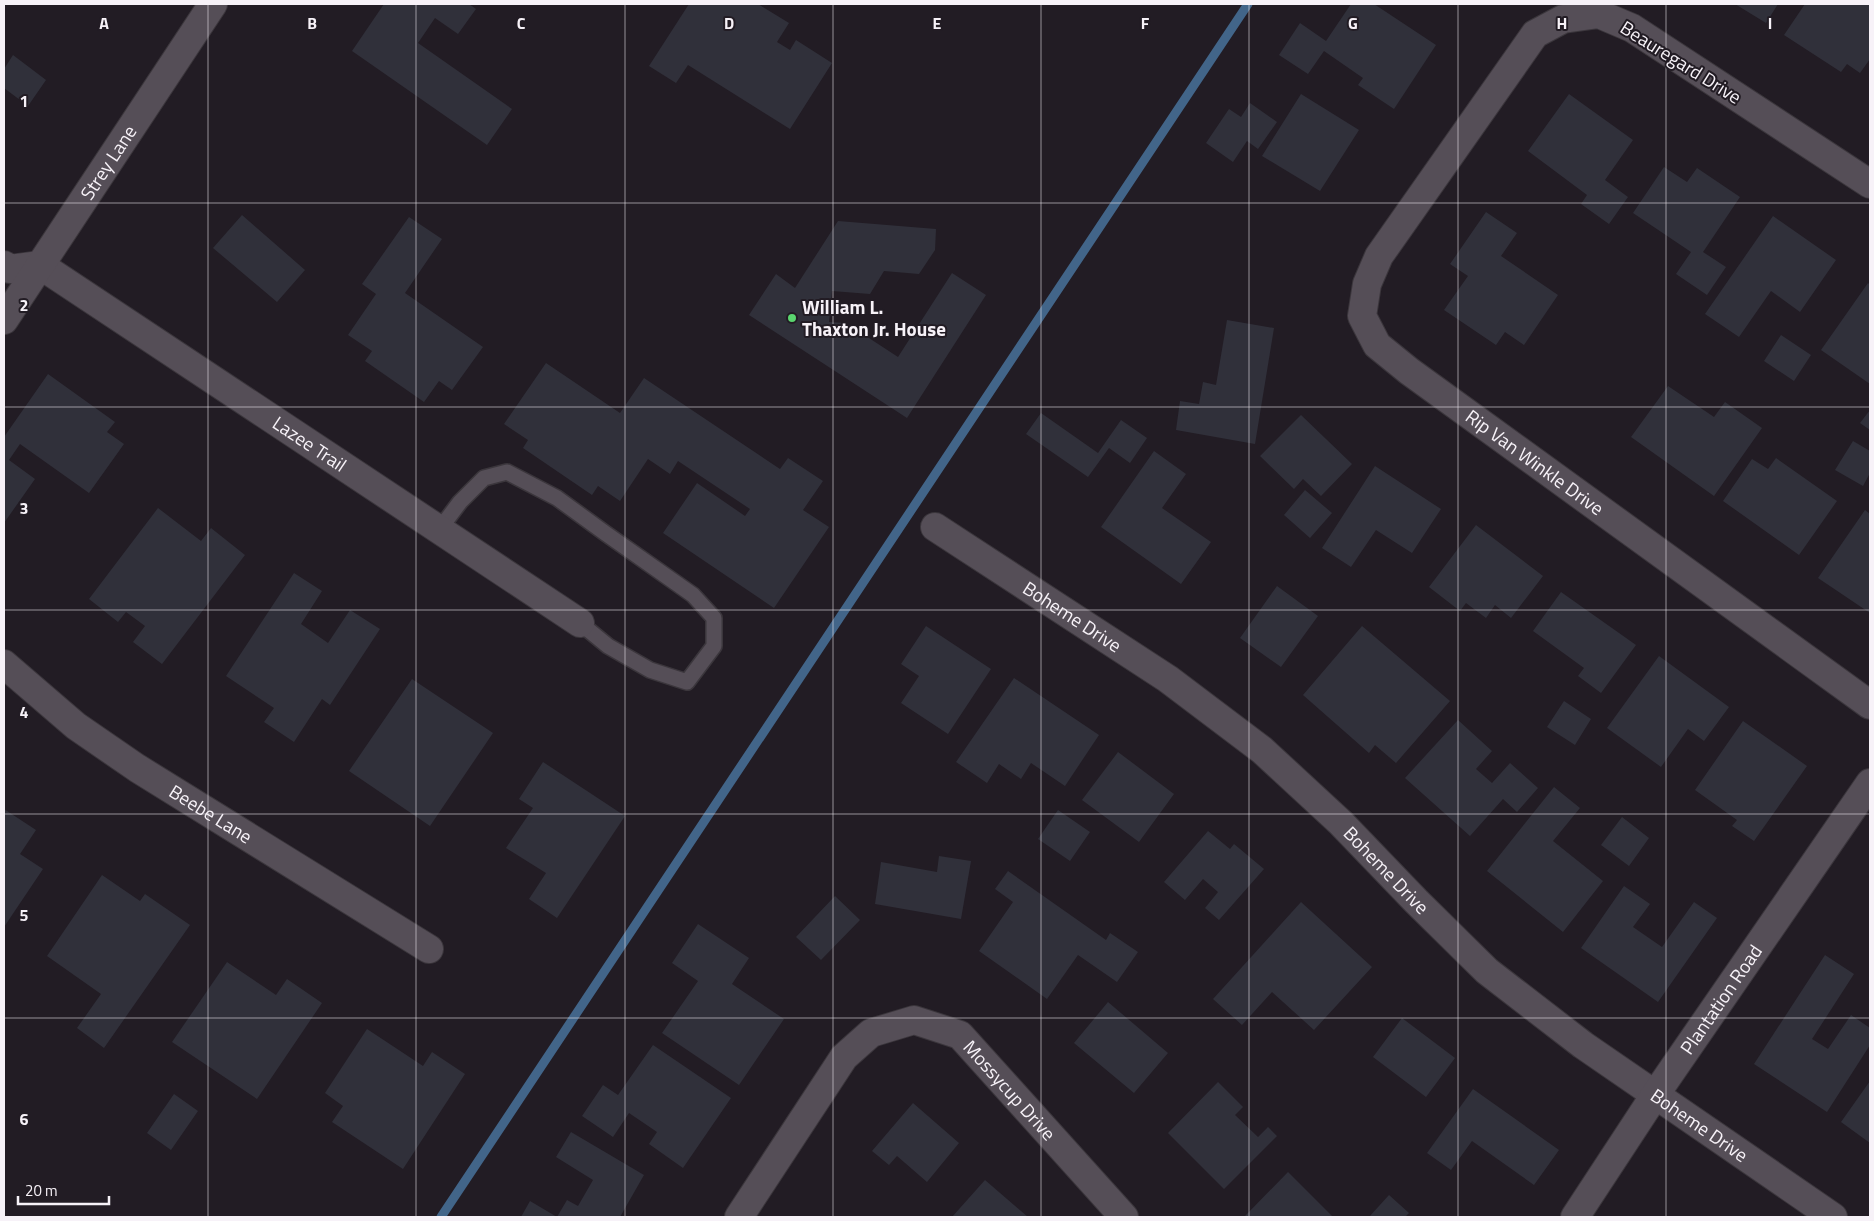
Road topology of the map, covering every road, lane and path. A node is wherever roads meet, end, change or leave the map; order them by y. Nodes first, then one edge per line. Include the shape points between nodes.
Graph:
1 (213, 4) edge
2 (1448, 158) joint
3 (1870, 184) edge
4 (4, 265) edge
5 (40, 265) junction
6 (4, 320) edge
7 (935, 527) dead end
8 (439, 530) junction
9 (580, 623) joint
10 (4, 664) edge
11 (1870, 704) edge
12 (1870, 782) edge
13 (429, 950) dead end
14 (1655, 1095) junction
15 (739, 1217) edge
16 (1124, 1217) edge
17 (1574, 1217) edge
18 (1833, 1217) edge

1 - 5 street, Strey Lane
2 - 3 street, Beauregard Drive via 1535,34 1563,19 1599,14 1632,28
2 - 11 street, Rip Van Winkle Drive via 1379,256 1367,284 1362,316 1377,345
4 - 5 street via 10,269
5 - 6 street, Strey Lane
5 - 8 street, Lazee Trail
7 - 14 street, Boheme Drive via 1168,679 1262,750 1341,823 1487,971 1583,1045
8 - 9 street, Lazee Trail
8 - 9 lane via 484,478 507,472 557,498 693,595 714,618 714,646 687,682 650,670 608,646
10 - 13 street, Beebe Lane via 76,726 122,758
12 - 14 street, Plantation Road
14 - 17 street, Plantation Road
14 - 18 street, Boheme Drive
15 - 16 street, Mossycup Drive via 844,1057 871,1033 914,1020 960,1035

